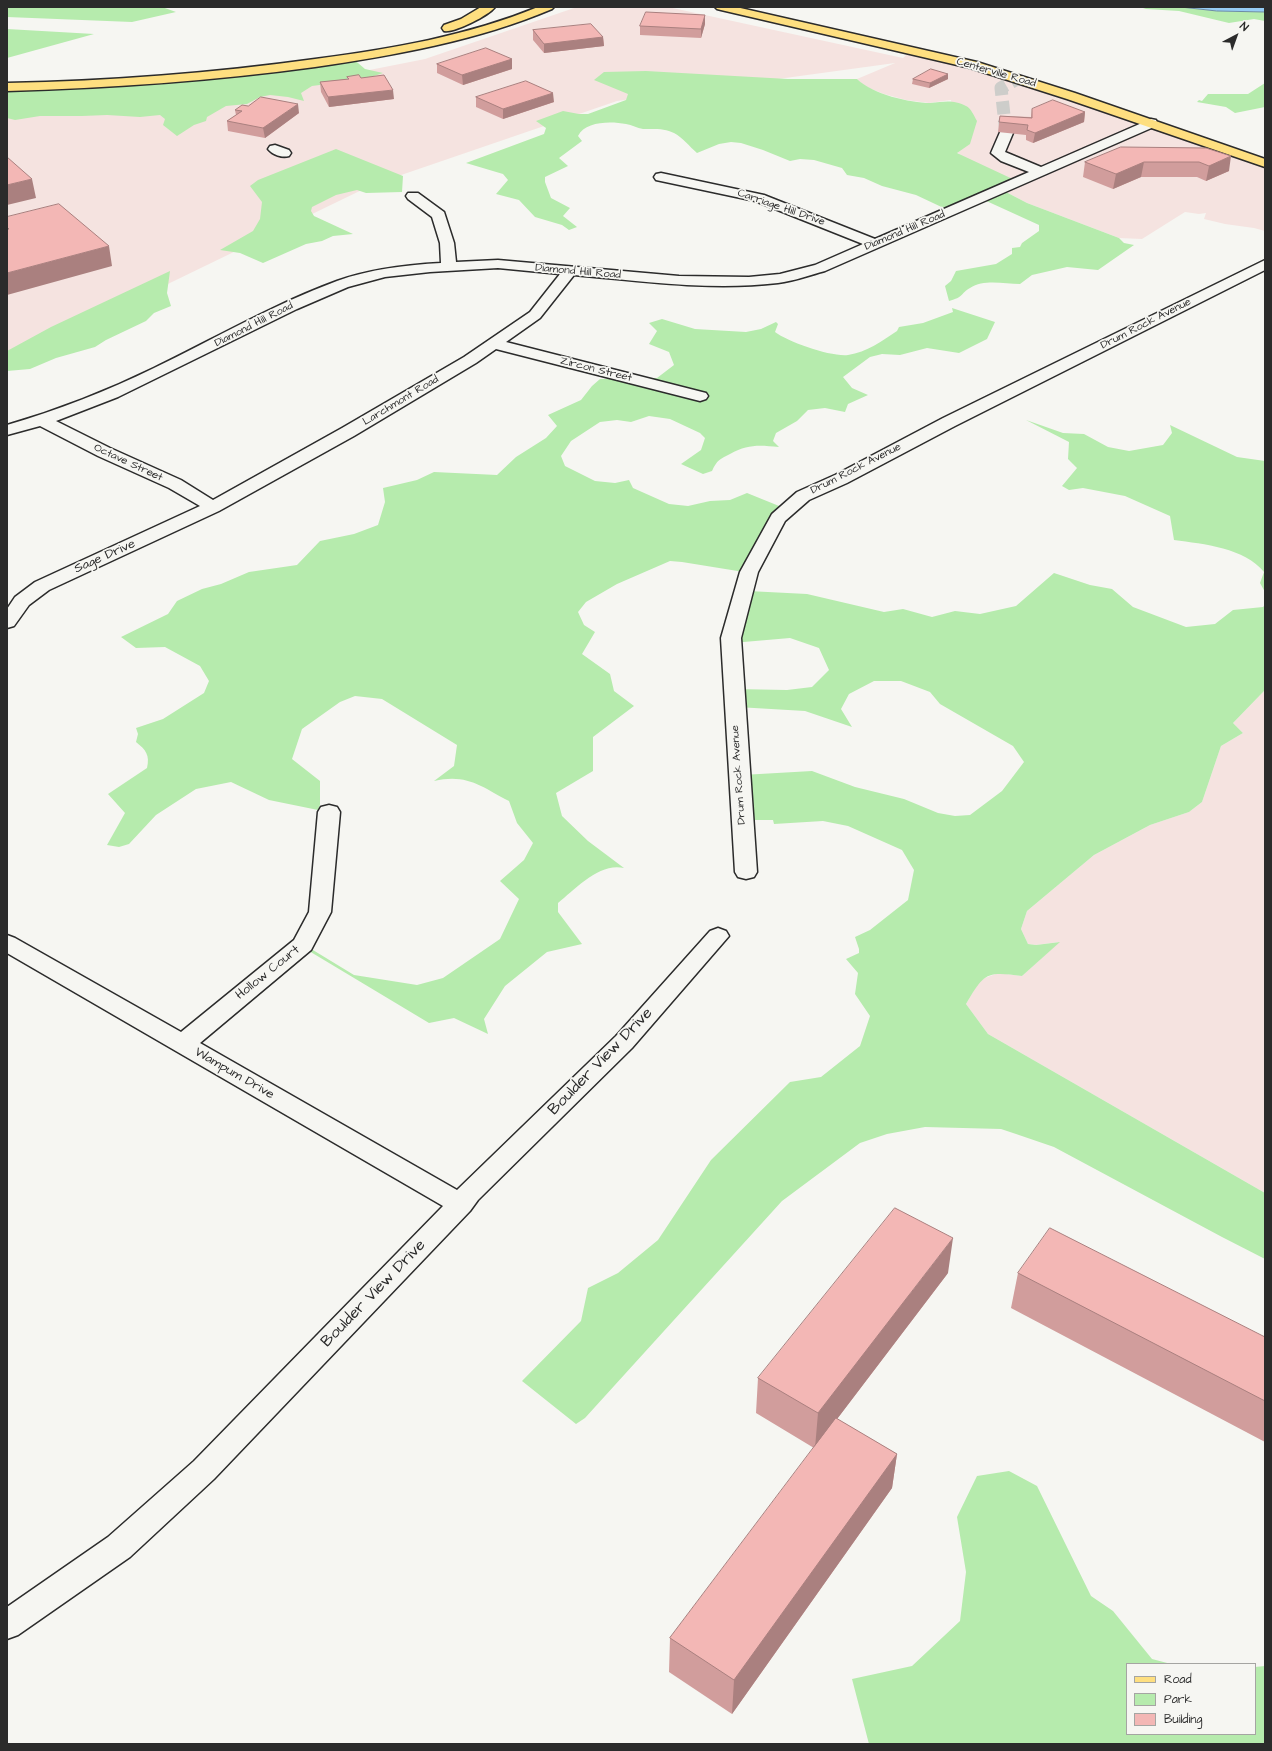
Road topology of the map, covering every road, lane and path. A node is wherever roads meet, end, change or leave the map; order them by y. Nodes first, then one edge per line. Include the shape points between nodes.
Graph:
1 (489, 7) edge
2 (548, 7) edge
3 (721, 7) edge
4 (769, 7) edge
5 (857, 26) dead end
6 (894, 35) dead end
7 (915, 39) dead end
8 (884, 44) junction
9 (943, 46) dead end
10 (906, 49) junction
11 (7, 79) edge
12 (7, 87) edge
13 (1156, 121) junction
14 (1006, 133) tunnel mouth
15 (1265, 158) edge
16 (1265, 163) edge
17 (1042, 172) junction
18 (661, 177) dead end
19 (413, 196) dead end
20 (875, 244) junction
21 (1265, 264) edge
22 (449, 267) junction
23 (570, 271) junction
24 (493, 344) junction
25 (700, 396) dead end
26 (42, 420) junction
27 (7, 430) edge
28 (213, 507) junction
29 (7, 622) edge
30 (329, 812) dead end
31 (746, 872) dead end
32 (718, 936) dead end
33 (7, 943) edge
34 (183, 1044) junction
35 (461, 1204) junction
36 (7, 1625) edge

1 - 11 main road via 460,24 435,32 304,56 125,74
2 - 12 main road via 464,35 316,63 209,76
3 - 8 main road, Centerville Road
4 - 5 main road
6 - 8 main road
7 - 10 main road
8 - 10 main road, Centerville Road
9 - 13 main road, Centerville Road via 1023,70
10 - 13 main road, Centerville Road via 973,65
13 - 15 main road, Centerville Road
13 - 16 main road, Centerville Road
13 - 17 street, Diamond Hill Road
14 - 17 street via 998,153
17 - 20 street, Diamond Hill Road
18 - 20 street, Carriage Hill Drive via 759,198
19 - 22 street via 439,215 448,242
20 - 23 street, Diamond Hill Road via 820,268 799,274 749,281 679,280
21 - 31 street, Drum Rock Avenue via 803,496 778,518 749,572 731,638
22 - 23 street, Diamond Hill Road via 498,264
22 - 26 street, Diamond Hill Road via 384,273 343,284 292,306 119,391
23 - 24 street, Larchmont Road via 535,315
24 - 25 street, Zircon Street
24 - 28 street, Larchmont Road via 348,432
26 - 27 street, Diamond Hill Road
26 - 28 street, Octave Street via 175,484
28 - 29 street, Sage Drive via 42,586 22,600
30 - 34 street, Hollow Court via 320,912 303,945
32 - 35 street, Boulder View Drive via 624,1042 469,1193
33 - 34 street, Wampum Drive
34 - 35 street, Wampum Drive
35 - 36 street, Boulder View Drive via 204,1470 119,1547

